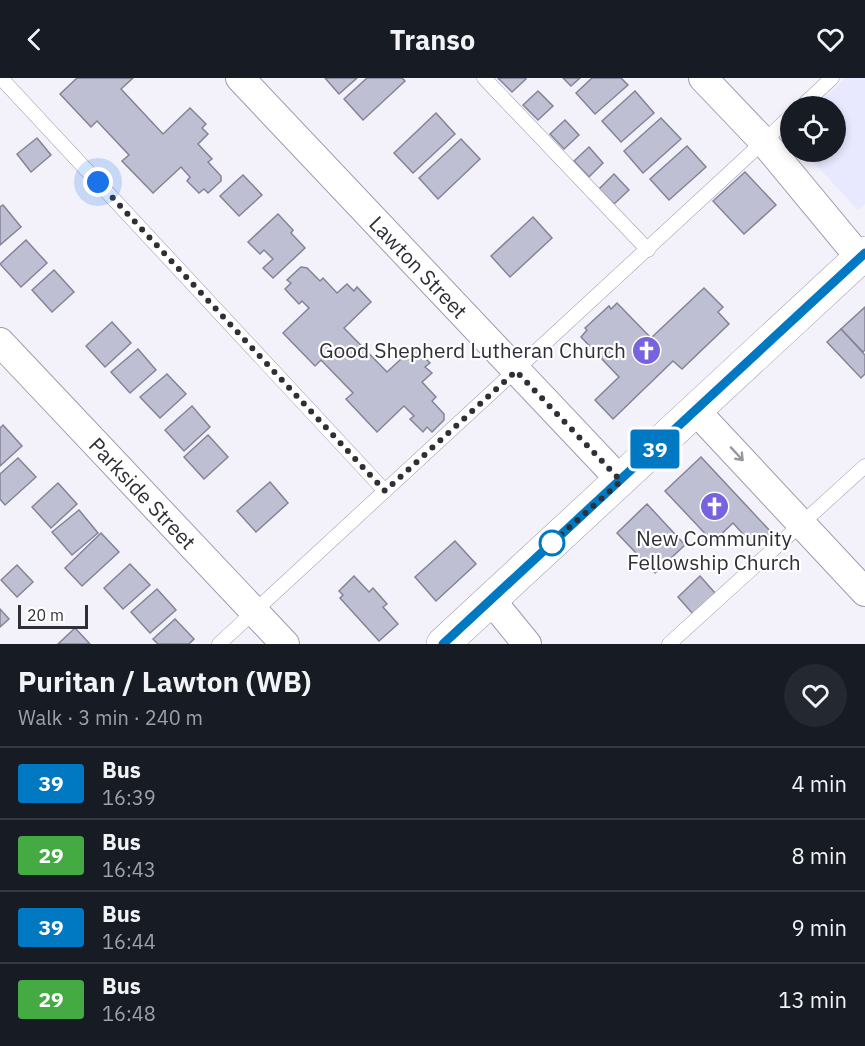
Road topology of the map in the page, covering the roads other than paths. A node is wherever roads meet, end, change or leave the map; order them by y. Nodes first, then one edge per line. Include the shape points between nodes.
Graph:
1 (1, 78) edge
2 (240, 78) edge
3 (484, 78) edge
4 (703, 78) edge
5 (832, 78) edge
6 (813, 96) edge
7 (780, 127) edge
8 (764, 142) junction
9 (648, 250) junction
10 (862, 256) edge
11 (0, 342) edge
12 (516, 371) junction
13 (696, 411) junction
14 (865, 466) edge
15 (621, 481) junction
16 (385, 491) junction
17 (802, 524) junction
18 (865, 592) edge
19 (490, 600) junction
20 (255, 611) junction
21 (219, 644) edge
22 (285, 644) edge
23 (443, 644) edge
24 (527, 644) edge
25 (669, 644) edge

1 - 16 lane
2 - 12 street, Lawton Street
3 - 9 lane
4 - 8 street
5 - 6 lane
7 - 8 lane
8 - 9 lane
8 - 10 street
9 - 12 lane
10 - 13 street
11 - 20 street, Parkside Street
12 - 15 street, Lawton Street
12 - 16 lane
13 - 15 street
13 -> 17 street
14 - 17 lane
15 - 19 street
16 - 20 lane
17 - 18 street
17 - 25 lane
19 - 23 street
19 - 24 street
20 - 21 lane
20 - 22 street, Parkside Street

